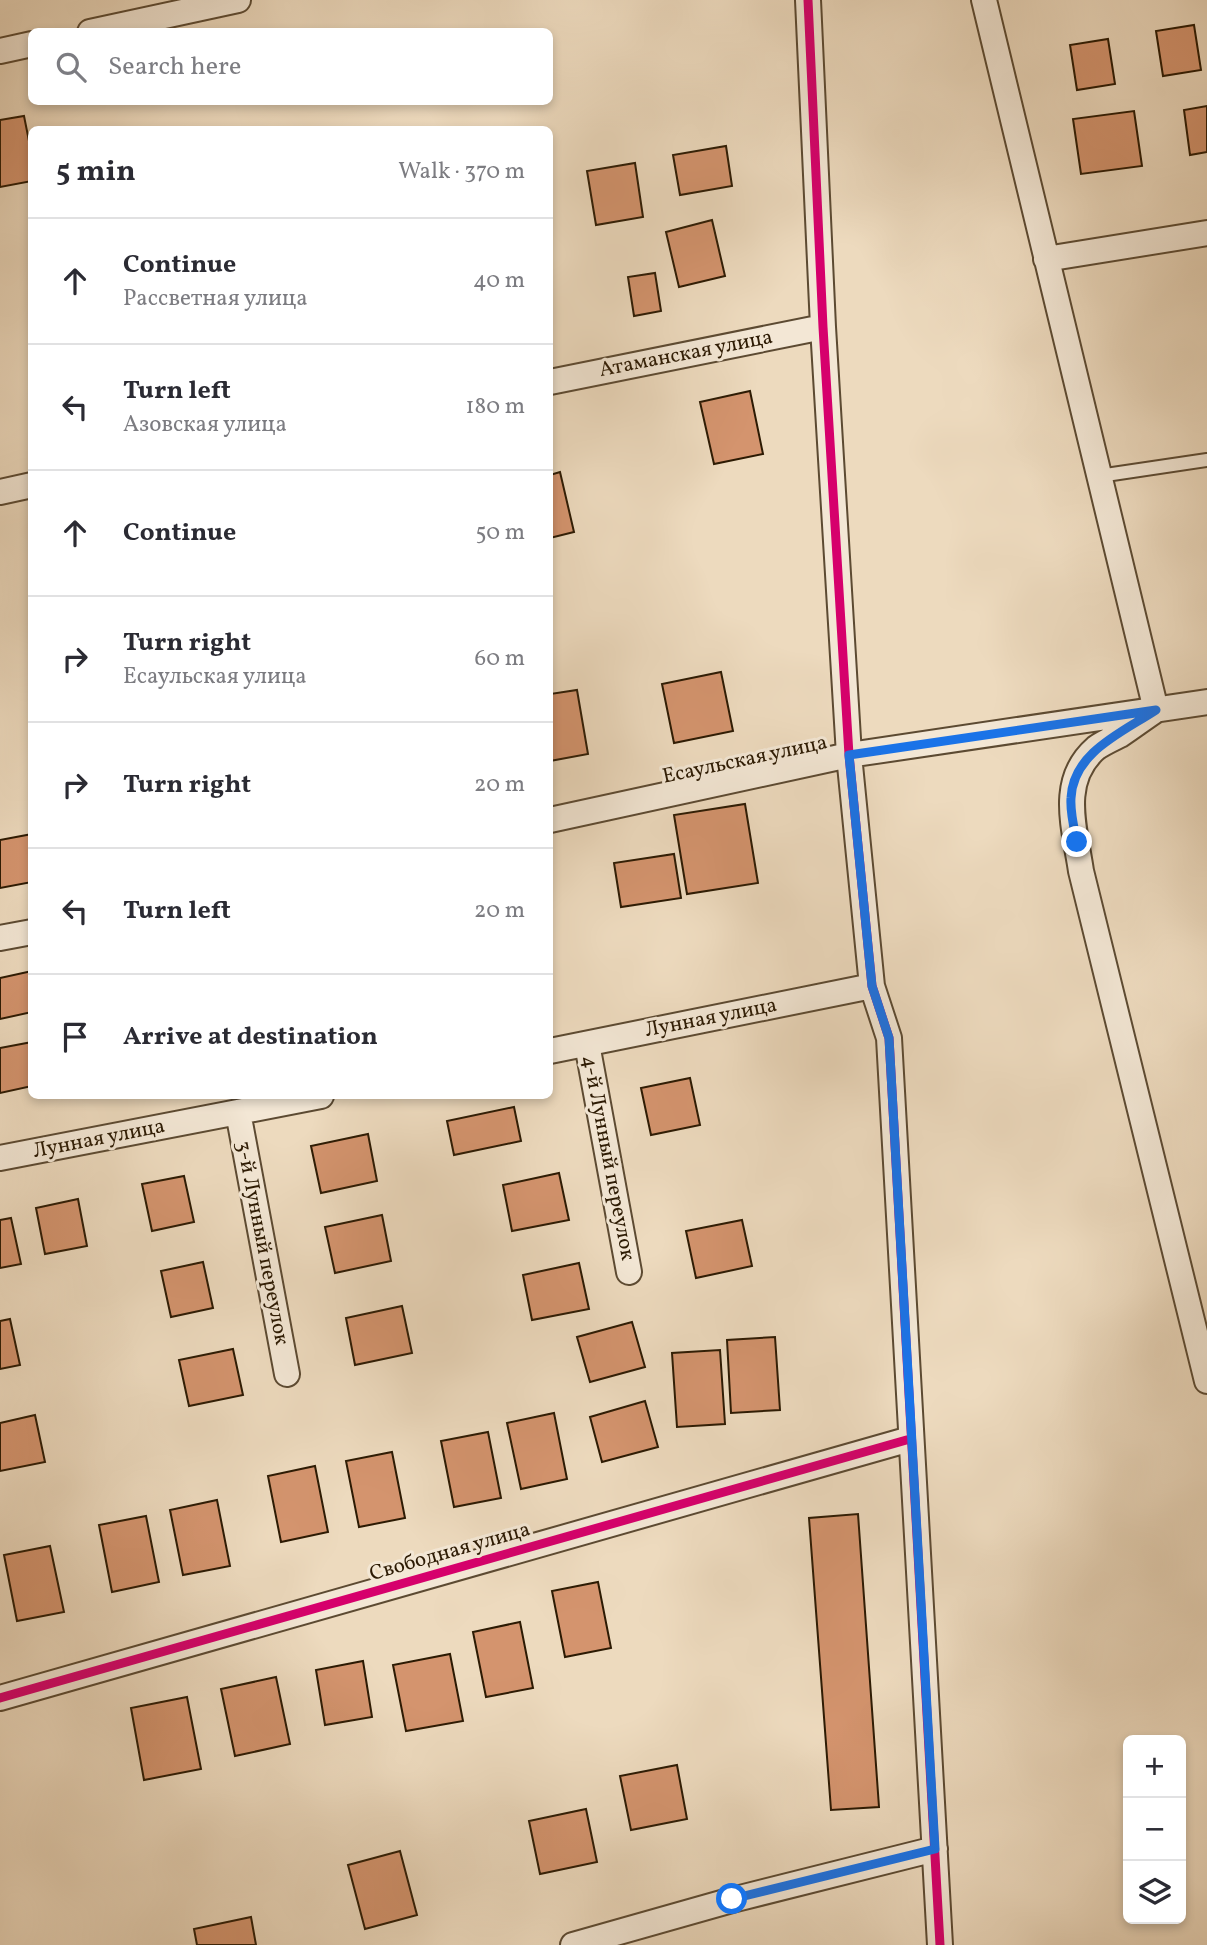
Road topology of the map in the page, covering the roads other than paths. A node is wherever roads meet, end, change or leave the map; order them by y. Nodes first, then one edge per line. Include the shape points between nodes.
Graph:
1 (238, 0) edge
2 (808, 0) edge
3 (984, 0) edge
4 (157, 8) edge
5 (101, 28) edge
6 (28, 45) edge
7 (0, 51) edge
8 (1207, 233) edge
9 (1046, 259) junction
10 (823, 327) junction
11 (553, 381) edge
12 (1207, 460) edge
13 (1099, 476) junction
14 (28, 486) edge
15 (0, 492) edge
16 (1207, 702) edge
17 (1156, 710) junction
18 (849, 755) junction
19 (553, 819) edge
20 (28, 933) edge
21 (0, 938) edge
22 (872, 986) junction
23 (587, 1044) junction
24 (553, 1050) edge
25 (305, 1099) edge
26 (238, 1112) junction
27 (0, 1158) edge
28 (629, 1272) dead end
29 (287, 1374) dead end
30 (1207, 1381) edge
31 (910, 1439) junction
32 (0, 1698) edge
33 (935, 1849) junction
34 (573, 1945) edge
35 (940, 1945) edge

1 - 4 street
2 - 10 street
3 - 9 street
4 - 5 street
6 - 7 street
8 - 9 street
9 - 13 street
10 - 11 street, Атаманская улица
10 - 18 street
12 - 13 lane
13 - 17 street
14 - 15 street
16 - 17 street, Есаульская улица
17 - 18 street, Есаульская улица
17 - 30 street via 1096,748 1083,764 1071,796 1072,814 1085,885
18 - 19 street, Есаульская улица
18 - 22 street
20 - 21 street
22 - 23 street, Лунная улица
22 - 31 street via 889,1038
23 - 24 street, Лунная улица
23 - 28 street, 4-й Лунный переулок
25 - 26 street, Лунная улица
26 - 27 street, Лунная улица
26 - 29 street, 3-й Лунный переулок
31 - 32 street, Свободная улица
31 - 33 street
33 - 34 street via 732,1899
33 - 35 street

